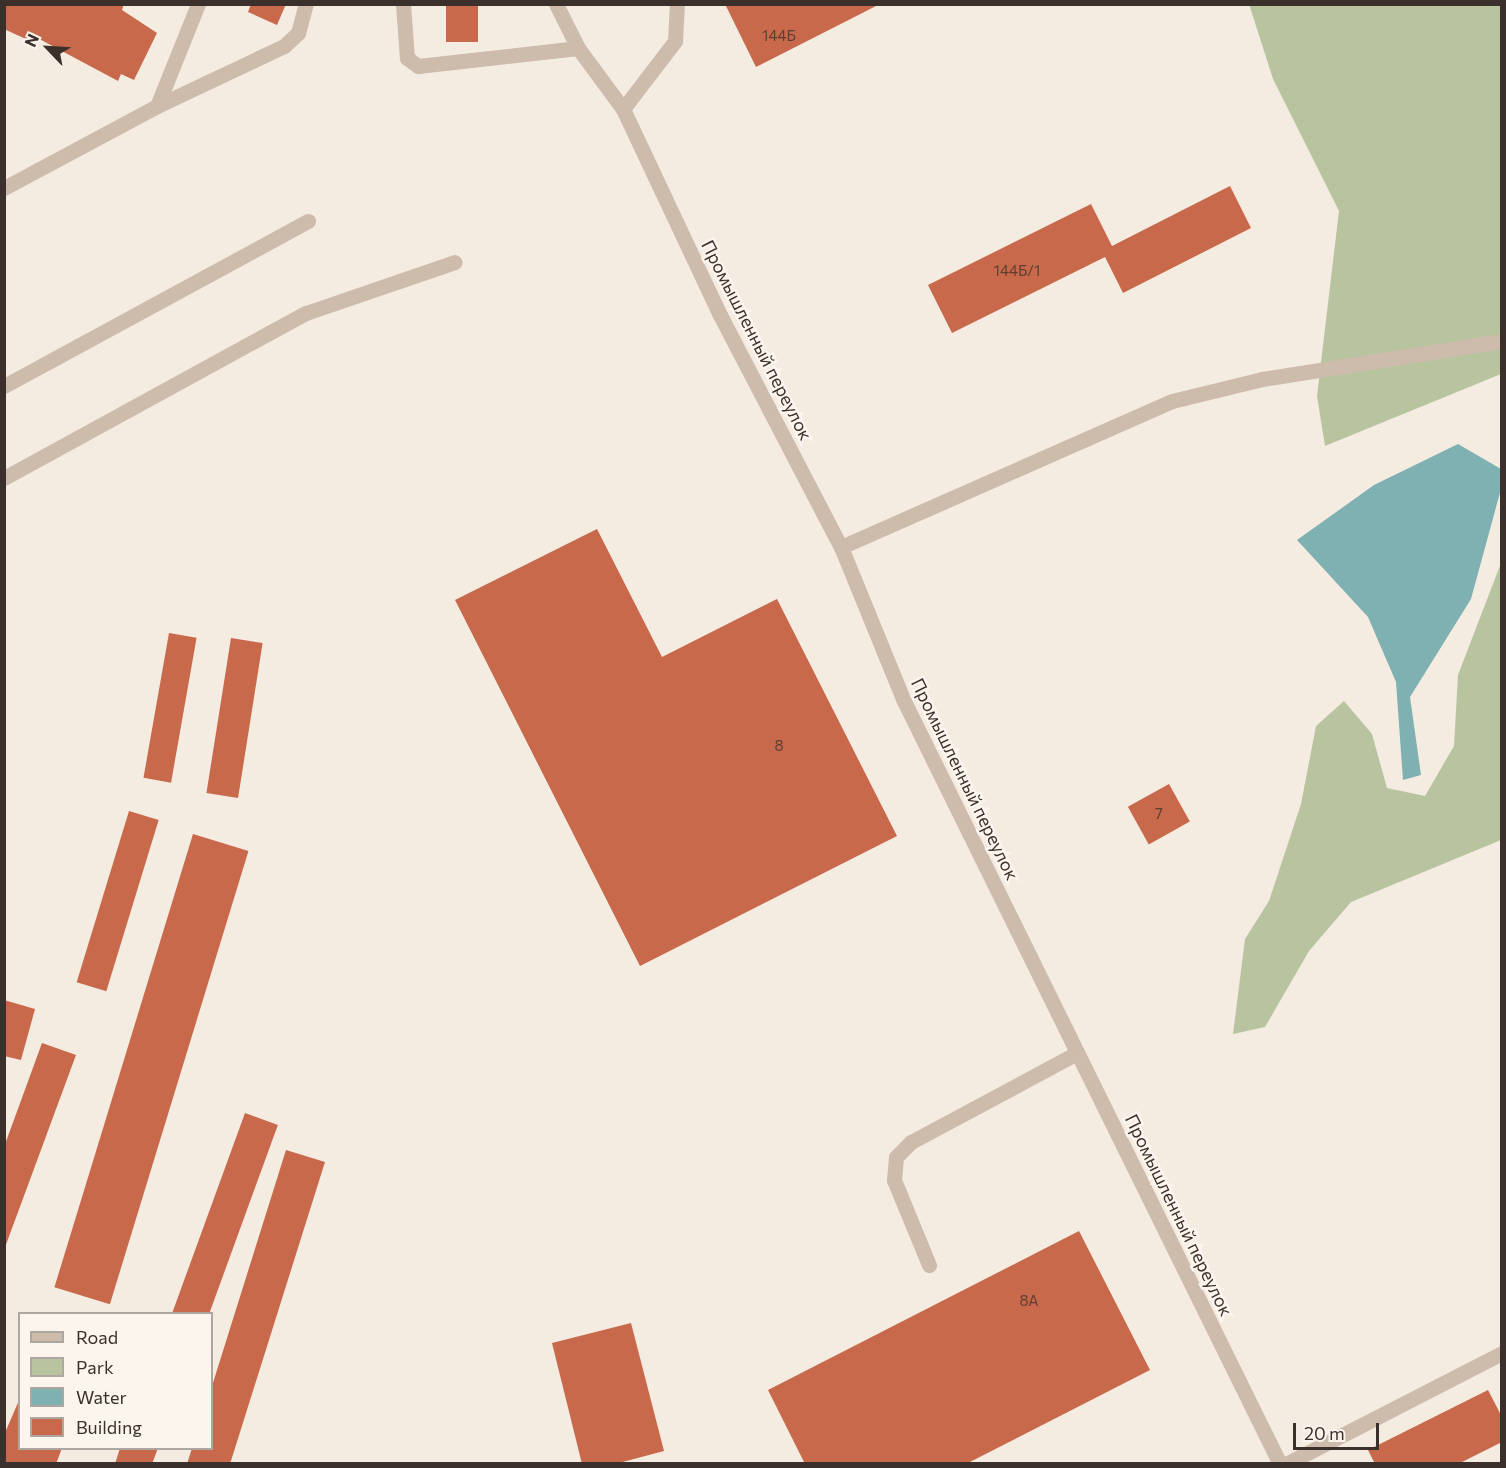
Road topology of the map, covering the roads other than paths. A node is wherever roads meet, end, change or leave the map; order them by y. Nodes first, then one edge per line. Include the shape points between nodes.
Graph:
1 (306, 4) edge
2 (403, 4) edge
3 (556, 4) edge
4 (677, 4) edge
5 (196, 5) edge
6 (578, 48) junction
7 (157, 106) junction
8 (623, 108) junction
9 (4, 189) edge
10 (308, 221) dead end
11 (455, 262) dead end
12 (1502, 341) edge
13 (4, 386) edge
14 (4, 478) edge
15 (840, 547) junction
16 (1077, 1053) junction
17 (929, 1265) dead end
18 (1502, 1353) edge
19 (1280, 1464) edge
20 (1286, 1464) edge

1 - 7 street via 298,33 284,46
2 - 6 street via 407,58 418,66
3 - 6 street, Промышленный переулок
4 - 8 street via 675,41
5 - 7 street
6 - 8 street, Промышленный переулок
7 - 9 street
8 - 15 street, Промышленный переулок via 720,315
10 - 13 street
11 - 14 street via 306,313
12 - 15 street via 1262,379 1172,401
15 - 16 street, Промышленный переулок via 904,700
16 - 17 street via 911,1142 896,1157 894,1180
16 - 19 street, Промышленный переулок
18 - 20 street

